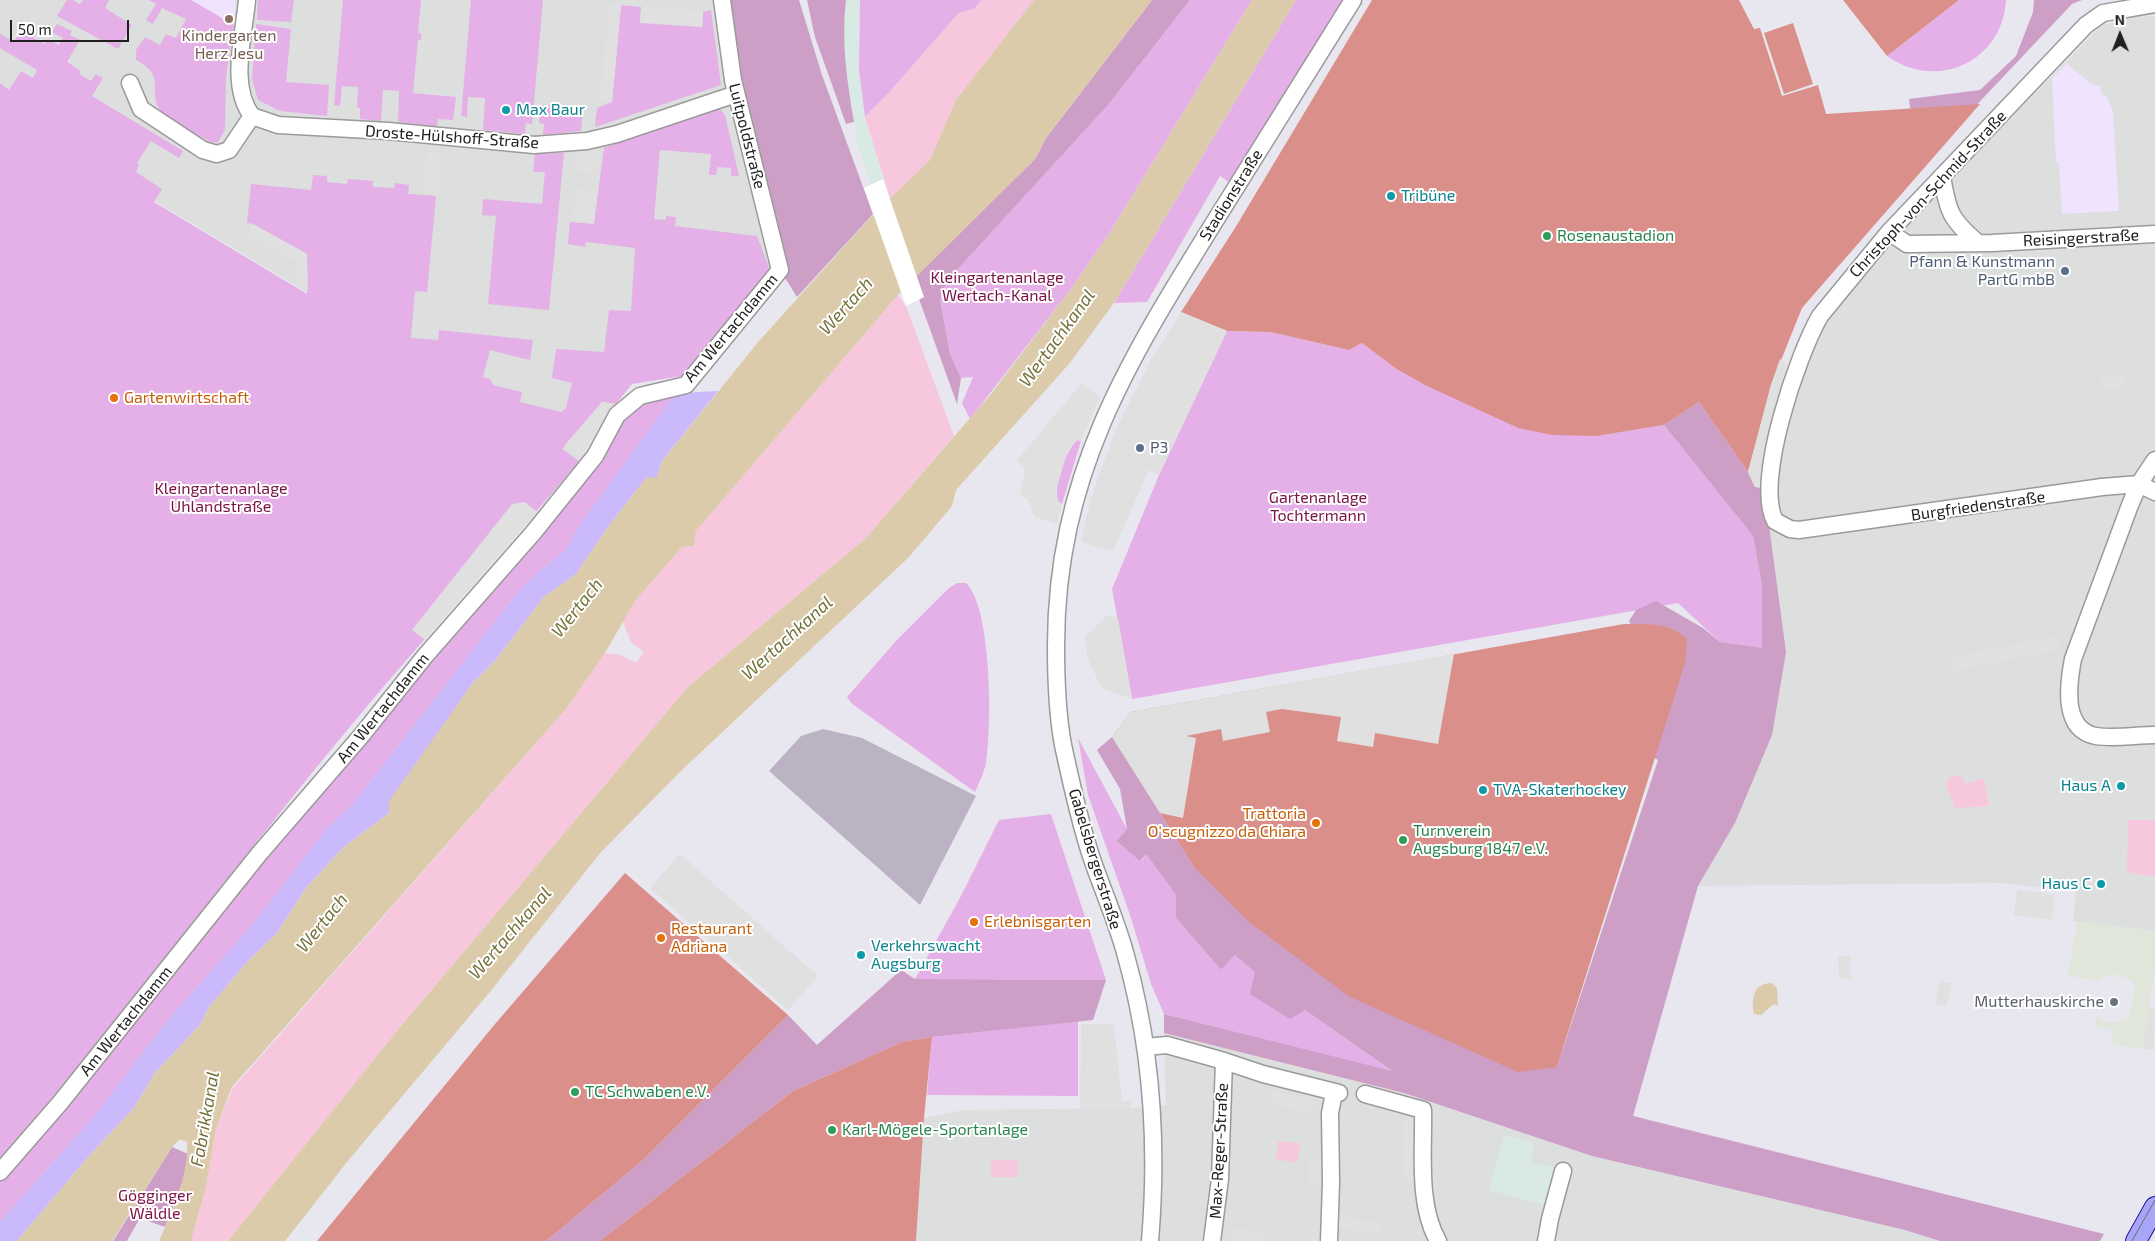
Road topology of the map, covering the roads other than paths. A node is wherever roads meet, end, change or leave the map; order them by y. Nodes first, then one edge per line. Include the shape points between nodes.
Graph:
1 (247, 0) edge
2 (722, 0) edge
3 (1352, 0) edge
4 (2155, 4) edge
5 (130, 83) dead end
6 (736, 94) junction
7 (252, 116) junction
8 (1942, 176) junction
9 (1889, 232) junction
10 (2155, 234) edge
11 (1978, 244) junction
12 (780, 270) joint
13 (1115, 393) joint
14 (2155, 460) edge
15 (2139, 484) junction
16 (2155, 492) edge
17 (1799, 530) joint
18 (2155, 735) edge
19 (1145, 1047) junction
20 (1224, 1061) junction
21 (1365, 1094) dead end
22 (1563, 1171) dead end
23 (0, 1172) edge
24 (2155, 1207) edge
25 (1150, 1241) edge
26 (1212, 1241) edge
27 (1329, 1241) edge
28 (1438, 1241) edge
29 (1546, 1241) edge
30 (2136, 1241) edge

1 - 7 street via 240,75 244,105
2 - 6 street, Luitpoldstraße
3 - 13 street, Stadionstraße via 1146,334
4 - 8 street, Christoph-von-Schmid-Straße via 2103,12 2086,25
5 - 7 street via 141,109 203,150 217,154 229,150
6 - 7 street, Droste-Hülshoff-Straße via 617,134 587,141 534,146 388,131 278,125
6 - 12 street, Luitpoldstraße
8 - 9 street, Christoph-von-Schmid-Straße
8 - 11 street via 1953,219
9 - 11 street, Reisingerstraße via 1907,244
9 - 17 street, Christoph-von-Schmid-Straße via 1820,316 1791,382 1780,423 1770,505 1775,521
10 - 11 street, Reisingerstraße
12 - 23 street, Am Wertachdamm via 686,385 640,396 617,415 595,456 533,533 425,656
13 - 19 street, Gabelsbergerstraße via 1081,474 1066,534 1056,611 1056,683 1074,796 1090,853 1126,955
14 - 15 street
15 - 16 street
15 - 17 street, Burgfriedenstraße
15 - 18 street via 2073,660 2068,682 2069,700 2078,726 2087,733 2098,736
19 - 20 street, Max-Reger-Straße via 1168,1045
19 - 25 street, Gabelsbergerstraße via 1153,1114
20 - 26 street, Max-Reger-Straße via 1220,1179
20 - 27 street, Max-Reger-Straße via 1336,1093 1330,1113
21 - 28 street via 1423,1110 1425,1195
22 - 29 street
24 - 30 main road

